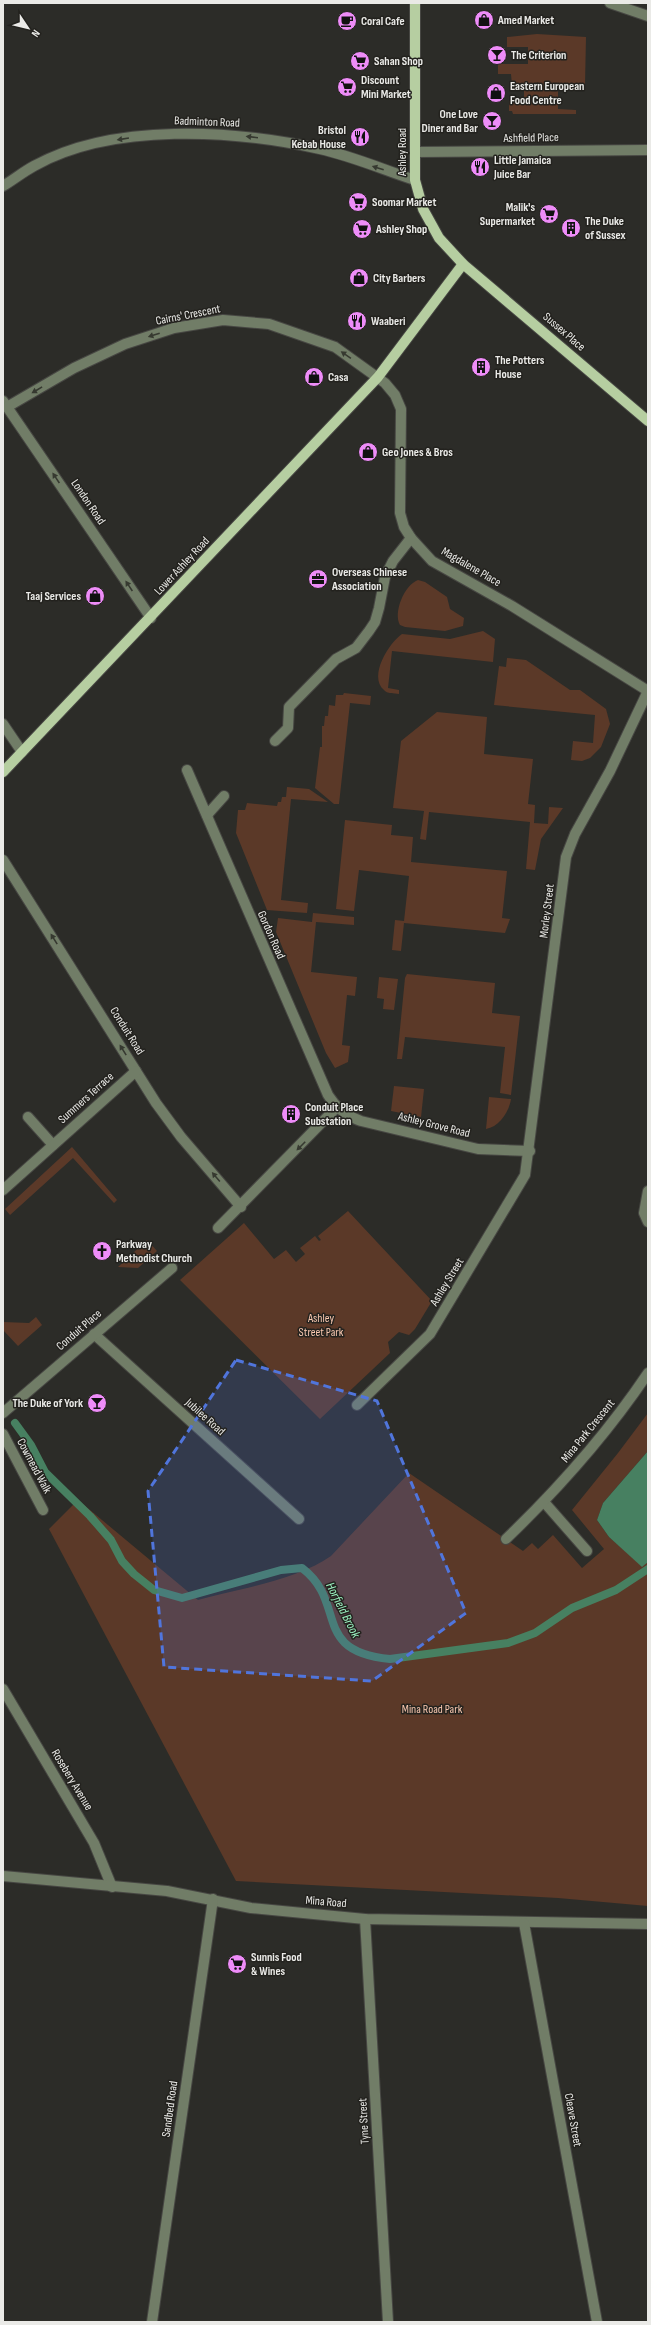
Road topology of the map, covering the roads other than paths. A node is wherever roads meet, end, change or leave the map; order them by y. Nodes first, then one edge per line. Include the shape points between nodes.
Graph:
1 (415, 3) edge
2 (610, 3) edge
3 (648, 16) edge
4 (648, 150) edge
5 (415, 152) junction
6 (415, 180) junction
7 (3, 186) edge
8 (463, 264) junction
9 (378, 377) junction
10 (5, 404) edge
11 (648, 421) edge
12 (411, 538) junction
13 (151, 618) junction
14 (648, 691) edge
15 (3, 724) edge
16 (275, 741) dead end
17 (22, 752) junction
18 (186, 770) dead end
19 (3, 772) edge
20 (224, 796) dead end
21 (207, 815) junction
22 (3, 860) edge
23 (136, 1071) junction
24 (337, 1108) junction
25 (28, 1117) dead end
26 (53, 1145) junction
27 (530, 1151) junction
28 (3, 1190) edge
29 (648, 1190) edge
30 (241, 1207) junction
31 (648, 1222) edge
32 (218, 1228) dead end
33 (172, 1268) dead end
34 (94, 1334) junction
35 (648, 1373) edge
36 (357, 1406) dead end
37 (3, 1413) edge
38 (3, 1434) edge
39 (544, 1502) junction
40 (43, 1510) dead end
41 (299, 1520) dead end
42 (506, 1539) dead end
43 (587, 1551) dead end
44 (3, 1689) edge
45 (3, 1879) edge
46 (112, 1887) junction
47 (213, 1899) junction
48 (365, 1919) junction
49 (524, 1923) junction
50 (648, 1924) edge
51 (152, 2322) edge
52 (388, 2322) edge
53 (597, 2322) edge

1 - 5 main road, Ashley Road
2 - 3 street
4 - 5 street, Ashfield Place
5 - 6 main road, Ashley Road
6 -> 7 street, Badminton Road via 321,149 222,134 162,133 69,151 35,166
6 - 8 main road, Ashley Road via 423,209 439,238
8 - 9 main road
8 - 11 main road, Sussex Place
9 -> 10 street, Cairns' Crescent via 335,347 269,324 223,320 174,328 125,344
9 - 12 street, Magdalene Place via 395,395 401,409 400,513
9 - 13 main road, Lower Ashley Road
13 -> 10 street, London Road
12 - 14 street, Magdalene Place via 432,560 512,606
12 - 16 street via 385,577 375,622 369,631 356,648 336,659 289,707 288,728
13 - 17 main road, Lower Ashley Road
14 - 27 street, Morley Street via 610,772 574,834 566,857
15 - 17 street
17 - 19 main road, Lower Ashley Road
18 - 21 street, Gordon Road
20 - 21 street
21 - 24 street, Gordon Road via 328,1095
23 -> 22 street, Conduit Road
23 - 26 street, Summers Terrace
30 -> 23 street, Conduit Road via 181,1137
24 - 27 street, Ashley Grove Road via 361,1120 478,1149
24 -> 30 street
25 - 26 street
26 - 28 street, Summers Terrace
27 - 36 street, Ashley Street via 522,1184 437,1325
29 - 31 street via 644,1213
30 - 32 street
33 - 34 street, Conduit Place
34 - 37 street, Conduit Place
34 - 41 street, Jubilee Road
35 - 39 street, Mina Park Crescent via 615,1420
38 - 40 street, Cowmead Walk
39 - 42 street, Mina Park Crescent
39 - 43 street
44 - 46 street, Rosebery Avenue via 94,1843
45 - 46 street, Mina Road
46 - 47 street, Mina Road via 167,1891
47 - 48 street, Mina Road via 252,1908
47 - 51 street, Sandbed Road
48 - 49 street, Mina Road
48 - 52 street, Tyne Street
49 - 50 street, Mina Road
49 - 53 street, Cleave Street

